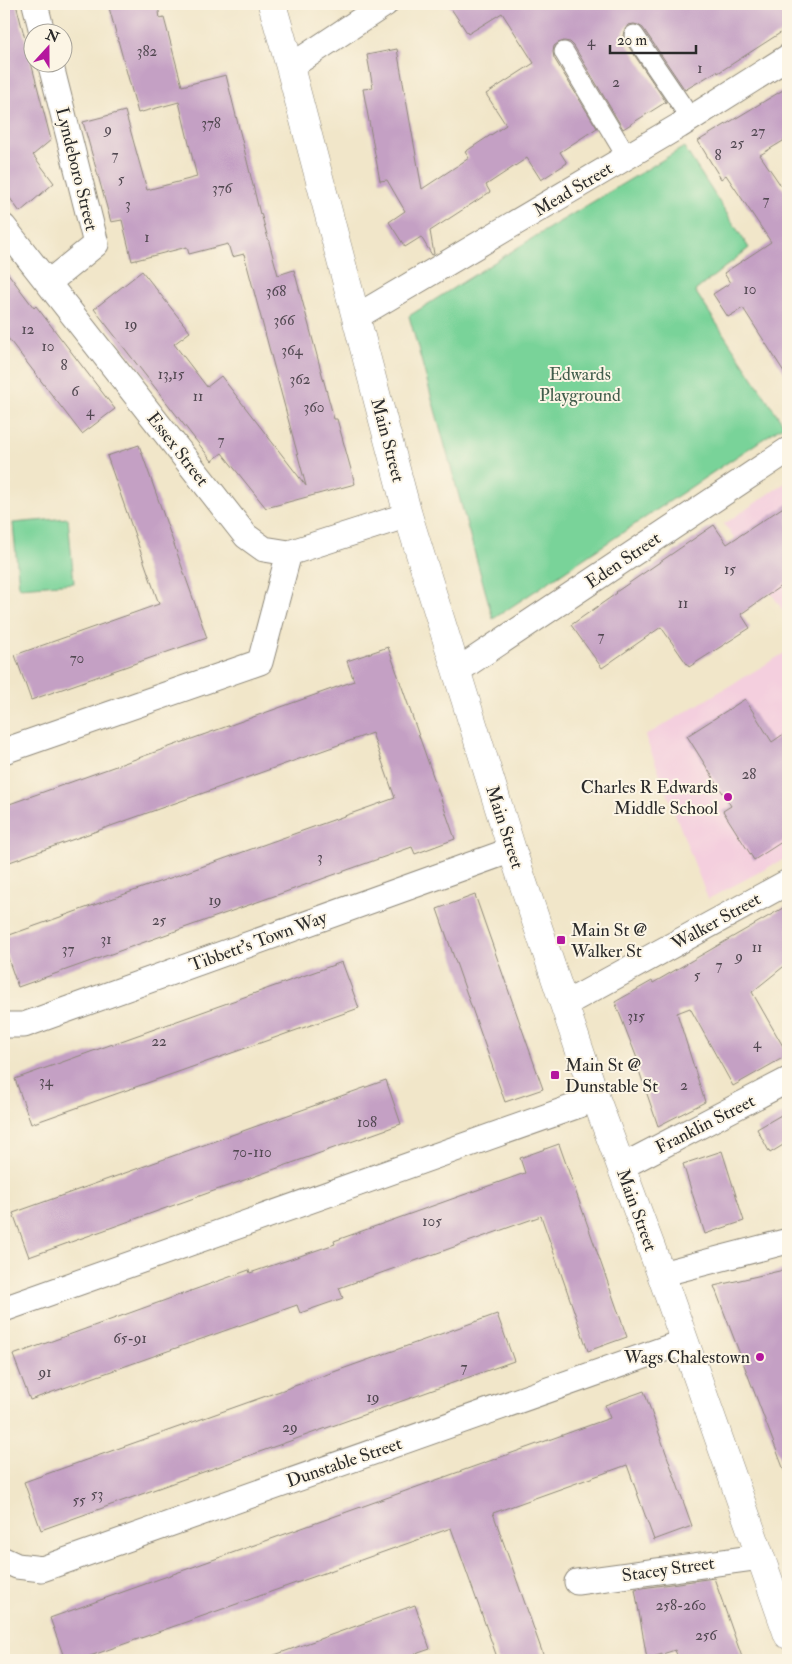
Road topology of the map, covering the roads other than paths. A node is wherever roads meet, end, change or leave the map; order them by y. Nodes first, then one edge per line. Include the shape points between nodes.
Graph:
1 (35, 4) edge
2 (272, 4) edge
3 (386, 4) edge
4 (40, 22) edge
5 (634, 35) dead end
6 (564, 52) dead end
7 (788, 58) edge
8 (290, 66) junction
9 (53, 72) edge
10 (691, 119) junction
11 (627, 157) junction
12 (4, 227) edge
13 (48, 283) junction
14 (356, 316) junction
15 (788, 450) edge
16 (408, 516) junction
17 (289, 554) junction
18 (457, 671) junction
19 (4, 751) edge
20 (512, 850) junction
21 (788, 882) edge
22 (565, 1004) junction
23 (4, 1025) edge
24 (788, 1080) edge
25 (596, 1099) junction
26 (621, 1167) junction
27 (788, 1241) edge
28 (661, 1274) junction
29 (4, 1309) edge
30 (684, 1342) junction
31 (760, 1557) junction
32 (4, 1560) edge
33 (576, 1582) dead end
34 (782, 1597) edge
35 (788, 1635) edge

1 - 4 street
2 - 8 main road, Main Street
3 - 8 street
5 - 10 street
6 - 11 street
7 - 10 street, Mead Street
8 - 14 main road, Main Street
9 - 13 street, Lyndeboro Street via 96,244
10 - 11 street, Mead Street
11 - 14 street, Mead Street
12 - 13 street, Essex Street
13 - 17 street, Essex Street via 246,536 264,549
14 - 16 main road, Main Street
15 - 18 street, Eden Street
16 - 17 street, Essex Street
16 - 18 main road, Main Street
17 - 19 street via 260,662
18 - 20 main road, Main Street
20 - 22 main road, Main Street
20 - 23 street, Tibbett's Town Way via 24,1025
21 - 22 street, Walker Street
22 - 25 main road, Main Street
24 - 26 street, Franklin Street
25 - 26 main road, Main Street
25 - 29 street
26 - 28 main road, Main Street
27 - 28 street
28 - 30 main road, Main Street
30 - 31 main road, Main Street
30 - 32 street, Dunstable Street via 42,1569 17,1566
31 - 33 street, Stacey Street
31 - 34 main road, Main Street
34 - 35 main road, Main Street

